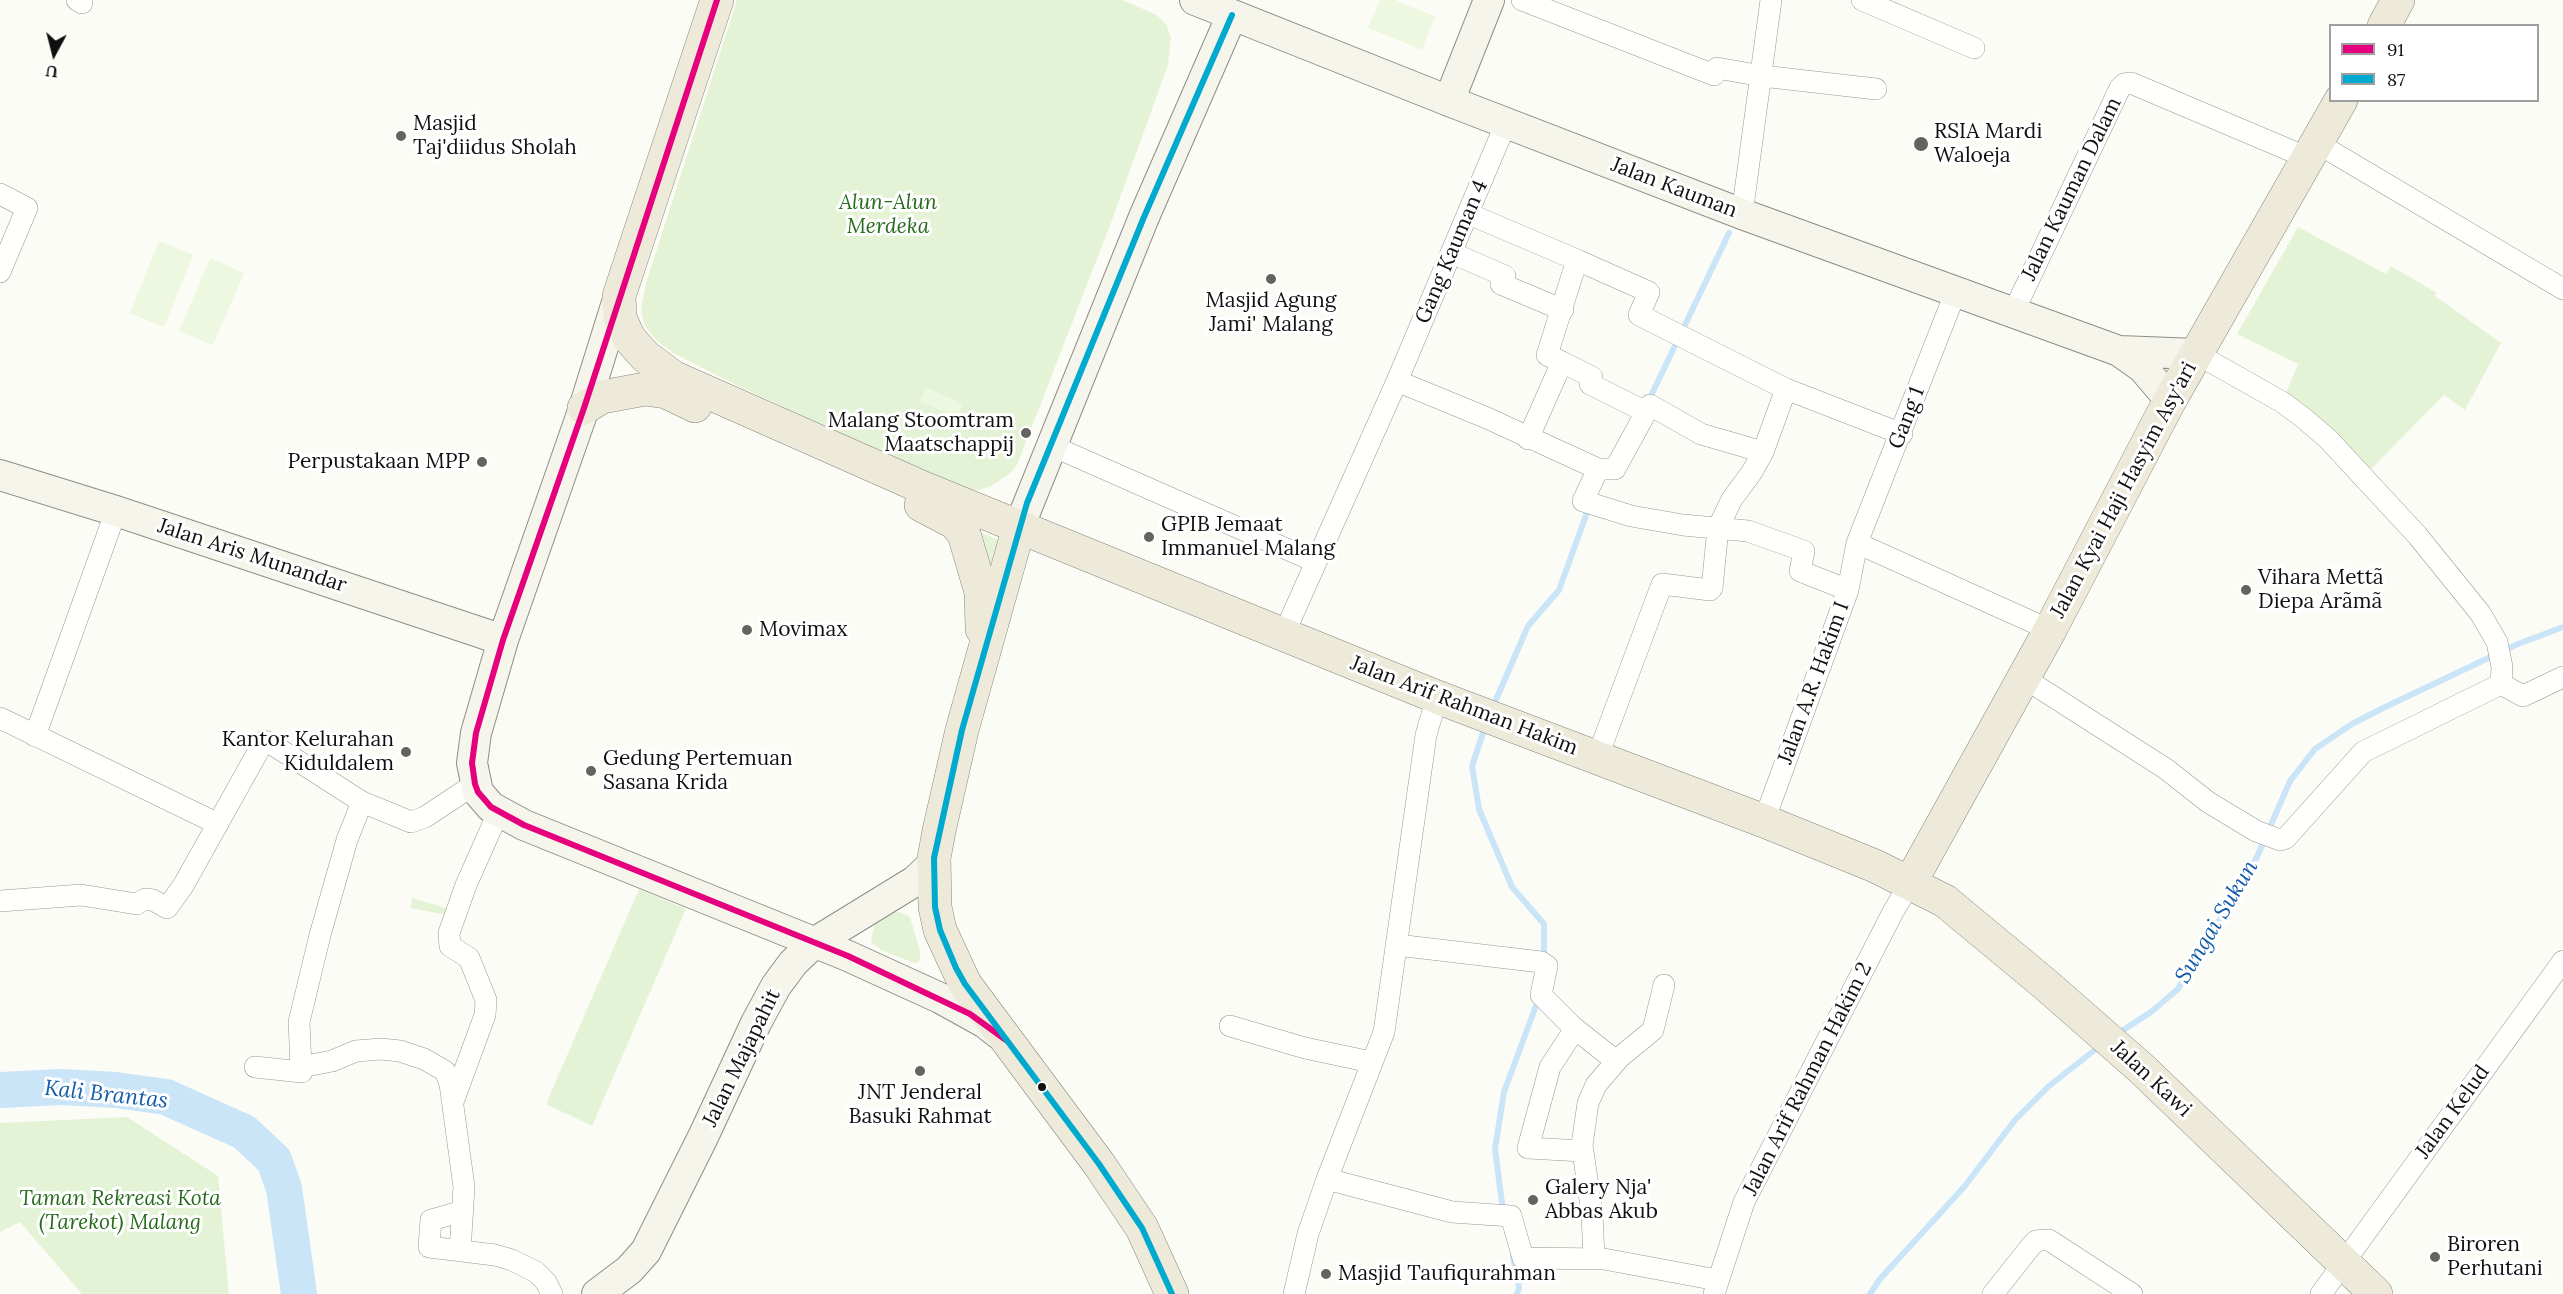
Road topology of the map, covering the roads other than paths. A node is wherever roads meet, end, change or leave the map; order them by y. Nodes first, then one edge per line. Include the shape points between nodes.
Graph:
1 (717, 0) edge
2 (1195, 0) edge
3 (1489, 0) edge
4 (1522, 0) edge
5 (1771, 0) edge
6 (1866, 0) edge
7 (2398, 0) edge
8 (1232, 15) junction
9 (2385, 24) edge
10 (1974, 48) dead end
11 (1762, 76) junction
12 (1876, 89) dead end
13 (1449, 101) junction
14 (2340, 102) edge
15 (1506, 123) junction
16 (2313, 151) junction
17 (0, 194) edge
18 (1468, 214) junction
19 (1742, 214) junction
20 (1452, 253) junction
21 (1577, 260) junction
22 (0, 272) edge
23 (2563, 289) edge
24 (1956, 291) junction
25 (619, 296) junction
26 (1563, 310) junction
27 (2013, 313) junction
28 (2119, 351) junction
29 (2197, 354) junction
30 (1562, 362) junction
31 (1397, 381) junction
32 (1786, 389) junction
33 (2170, 400) junction
34 (584, 408) junction
35 (1643, 410) junction
36 (1902, 434) junction
37 (1528, 439) junction
38 (1050, 445) junction
39 (1763, 452) junction
40 (1604, 468) junction
41 (0, 475) edge
42 (923, 497) junction
43 (116, 511) junction
44 (1019, 527) junction
45 (1718, 528) junction
46 (1857, 543) junction
47 (1316, 562) junction
48 (1848, 591) junction
49 (2049, 630) junction
50 (1282, 636) junction
51 (503, 640) junction
52 (979, 668) junction
53 (2502, 676) junction
54 (2563, 677) edge
55 (2024, 678) junction
56 (1437, 697) junction
57 (0, 718) edge
58 (35, 736) junction
59 (1597, 758) junction
60 (475, 784) junction
61 (362, 802) junction
62 (499, 811) junction
63 (1764, 821) junction
64 (218, 824) junction
65 (934, 863) junction
66 (1911, 883) junction
67 (0, 901) edge
68 (814, 944) junction
69 (1397, 945) junction
70 (2563, 961) edge
71 (1664, 985) dead end
72 (1230, 1026) dead end
73 (1575, 1029) junction
74 (1006, 1040) junction
75 (1616, 1061) junction
76 (1371, 1062) junction
77 (301, 1066) junction
78 (255, 1067) dead end
79 (453, 1104) junction
80 (1583, 1151) junction
81 (1327, 1179) junction
82 (463, 1211) junction
83 (460, 1251) junction
84 (1594, 1259) junction
85 (2343, 1263) junction
86 (1715, 1287) edge
87 (552, 1294) edge
88 (597, 1294) edge
89 (1173, 1294) edge
90 (1294, 1294) edge
91 (1993, 1294) edge
92 (2132, 1294) edge
93 (2321, 1294) edge
94 (2376, 1294) edge

1 - 25 main road
2 - 8 main road, Jalan Kauman
3 - 13 main road
4 - 11 street via 1714,75 1717,68
5 - 11 street
6 - 10 street
7 - 9 main road
8 - 13 main road, Jalan Kauman
8 - 38 main road
11 - 12 street
11 - 19 street
13 - 15 main road, Jalan Kauman
14 - 16 main road, Jalan Kyai Haji Hasyim Asy'ari
15 - 18 street, Gang Kauman 4
15 - 19 main road, Jalan Kauman
16 - 23 street
16 - 27 street, Jalan Kauman Dalam via 2132,83 2124,84
16 - 29 main road, Jalan Kyai Haji Hasyim Asy'ari
17 - 22 street via 27,208
18 - 20 street, Gang Kauman 4
18 - 21 street
19 - 24 main road, Jalan Kauman
20 - 26 street via 1504,276 1501,284
20 - 31 street, Gang Kauman 4
21 - 26 street
21 - 32 street via 1649,292 1639,315
24 - 27 main road, Jalan Kauman
24 - 36 street, Gang 1
25 - 34 main road
25 - 42 main road via 620,318 629,338 645,356 673,376
26 - 30 street via 1548,355
27 - 28 main road, Jalan Kauman
28 - 29 main road, Jalan Kauman
28 - 33 main road, Jalan Kauman via 2143,368
29 - 33 main road, Jalan Kyai Haji Hasyim Asy'ari
29 - 53 street via 2282,402 2328,439 2430,549 2480,613 2497,642
30 - 35 street via 1592,377 1590,384
30 - 37 street
31 - 37 street
31 - 47 street, Gang Kauman 4
32 - 36 street
32 - 39 street
33 - 49 main road, Jalan Kyai Haji Hasyim Asy'ari
34 - 42 main road via 620,392 666,392
34 - 51 main road
35 - 39 street via 1650,405 1701,434
35 - 40 street via 1615,469
36 - 46 street, Gang 1
37 - 40 street
38 - 44 main road
38 - 47 street
39 - 45 street
40 - 45 street via 1583,501 1631,516
41 - 43 main road, Jalan Aris Munandar
42 - 44 main road, Jalan Arif Rahman Hakim
42 - 52 main road via 955,523 969,549 983,618
43 - 51 main road, Jalan Aris Munandar
43 - 58 street
44 - 50 main road, Jalan Arif Rahman Hakim
44 - 52 main road
45 - 48 street via 1748,531 1804,551 1800,571
45 - 59 street via 1710,590 1662,584
46 - 48 street, Jalan A.R. Hakim I
46 - 49 street
47 - 50 street, Gang Kauman 4
48 - 63 street, Jalan A.R. Hakim I
49 - 55 main road, Jalan Kyai Haji Hasyim Asy'ari
50 - 56 main road, Jalan Arif Rahman Hakim
51 - 60 main road via 476,733 472,764
52 - 65 main road
53 - 54 street via 2523,696
53 - 55 street via 2363,752 2286,838 2266,835 2208,802 2166,770
55 - 66 main road, Jalan Kyai Haji Hasyim Asy'ari
56 - 59 main road, Jalan Arif Rahman Hakim
56 - 69 street via 1426,735
57 - 58 street
58 - 64 street
59 - 63 main road, Jalan Arif Rahman Hakim
60 - 61 street via 411,822
60 - 62 main road via 491,807
61 - 64 street via 264,741
61 - 77 street via 347,840 299,1022
62 - 68 main road via 524,825
62 - 79 street via 449,933 450,946 469,958 486,1000 485,1015
63 - 66 main road, Jalan Arif Rahman Hakim
64 - 67 street via 167,908 153,900 136,904 81,895
65 - 68 main road, Jalan Majapahit via 915,881
65 - 74 main road via 940,930 965,984
66 - 85 main road, Jalan Kawi via 1945,901 2073,1008
66 - 86 street, Jalan Arif Rahman Hakim 2 via 1744,1202
68 - 74 main road via 940,998 985,1023
68 - 88 main road, Jalan Majapahit via 776,986 646,1251 629,1270
69 - 73 street via 1541,962 1547,966 1541,995
69 - 76 street via 1384,1032
70 - 85 street, Jalan Kelud
71 - 75 street via 1653,1030
72 - 76 street
73 - 75 street
73 - 80 street via 1550,1067 1528,1148
74 - 89 main road via 1142,1228
75 - 80 street via 1596,1085 1588,1103
76 - 81 street
77 - 78 street via 302,1072
77 - 79 street via 356,1051 400,1051 445,1071
79 - 82 street via 464,1186
80 - 84 street
81 - 84 street via 1452,1212 1503,1216 1523,1258
81 - 90 street via 1308,1234
82 - 83 street
82 - 83 street via 431,1220 429,1247
83 - 87 street via 512,1260 536,1272
84 - 86 street
85 - 93 street, Jalan Kelud
85 - 94 main road, Jalan Kawi
91 - 92 street via 2031,1246 2042,1240 2049,1240

